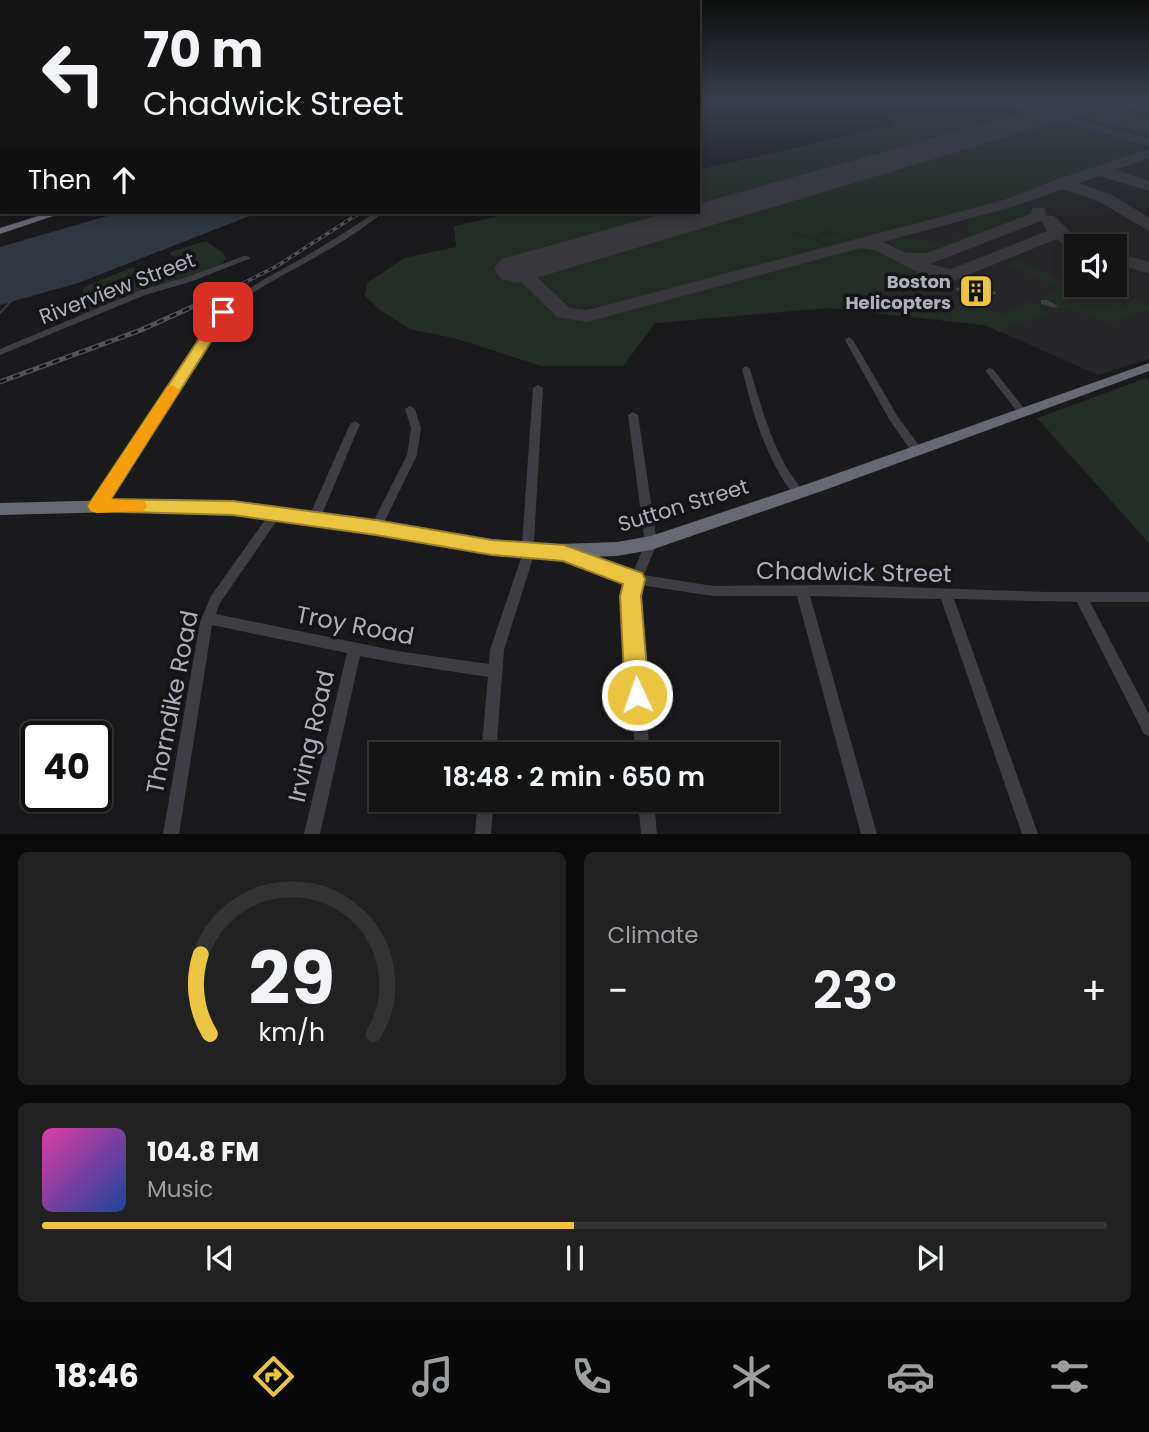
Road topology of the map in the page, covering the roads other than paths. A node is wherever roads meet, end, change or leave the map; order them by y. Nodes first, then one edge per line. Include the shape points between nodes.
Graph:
1 (37, 214) edge
2 (47, 214) edge
3 (54, 214) edge
4 (377, 214) edge
5 (22, 224) junction
6 (0, 229) edge
7 (247, 258) dead end
8 (1044, 302) dead end
9 (1054, 306) dead end
10 (849, 340) dead end
11 (0, 352) edge
12 (1149, 367) edge
13 (746, 369) dead end
14 (990, 371) dead end
15 (538, 388) dead end
16 (410, 409) dead end
17 (1023, 413) junction
18 (633, 415) dead end
19 (355, 424) dead end
20 (917, 451) junction
21 (799, 493) junction
22 (97, 506) junction
23 (0, 509) edge
24 (276, 513) junction
25 (314, 519) junction
26 (376, 528) junction
27 (651, 543) junction
28 (527, 552) junction
29 (564, 553) junction
30 (635, 579) junction
31 (802, 591) junction
32 (946, 595) junction
33 (1081, 597) junction
34 (1149, 597) edge
35 (208, 618) junction
36 (355, 649) junction
37 (493, 671) junction
38 (1149, 729) edge
39 (490, 742) edge
40 (641, 742) edge
41 (485, 812) edge
42 (647, 812) edge
43 (172, 834) edge
44 (312, 834) edge
45 (483, 834) edge
46 (649, 834) edge
47 (869, 834) edge
48 (1030, 834) edge

1 - 6 highway
2 - 5 highway
3 - 5 highway
4 - 22 street via 234,300
5 - 6 highway
7 - 11 street, Riverview Street via 142,293
8 - 9 street
10 - 20 street
12 - 17 highway, Sutton Street
13 - 21 street via 783,472
14 - 17 street
15 - 28 street
16 - 26 street via 416,429 412,455
17 - 20 highway, Sutton Street
18 - 27 street
19 - 25 street
20 - 21 highway, Sutton Street
21 - 27 highway, Sutton Street
22 - 23 highway, Sutton Street
22 - 24 highway, Sutton Street via 195,506
24 - 25 highway, Sutton Street
24 - 35 street, Thorndike Road via 215,600
25 - 26 highway, Sutton Street
26 - 28 highway, Sutton Street
27 - 29 highway, Sutton Street
27 - 30 street
28 - 29 highway, Sutton Street
28 - 37 street
29 - 30 street, Chadwick Street
30 - 31 street, Chadwick Street via 713,591
30 - 40 street via 631,596
31 - 32 street, Chadwick Street
31 - 47 street
32 - 33 street, Chadwick Street
32 - 48 street
33 - 34 street, Chadwick Street
33 - 38 street
35 - 36 street, Troy Road
35 - 43 street, Thorndike Road
36 - 37 street, Troy Road
36 - 44 street, Irving Road
37 - 39 street
41 - 45 street
42 - 46 street

